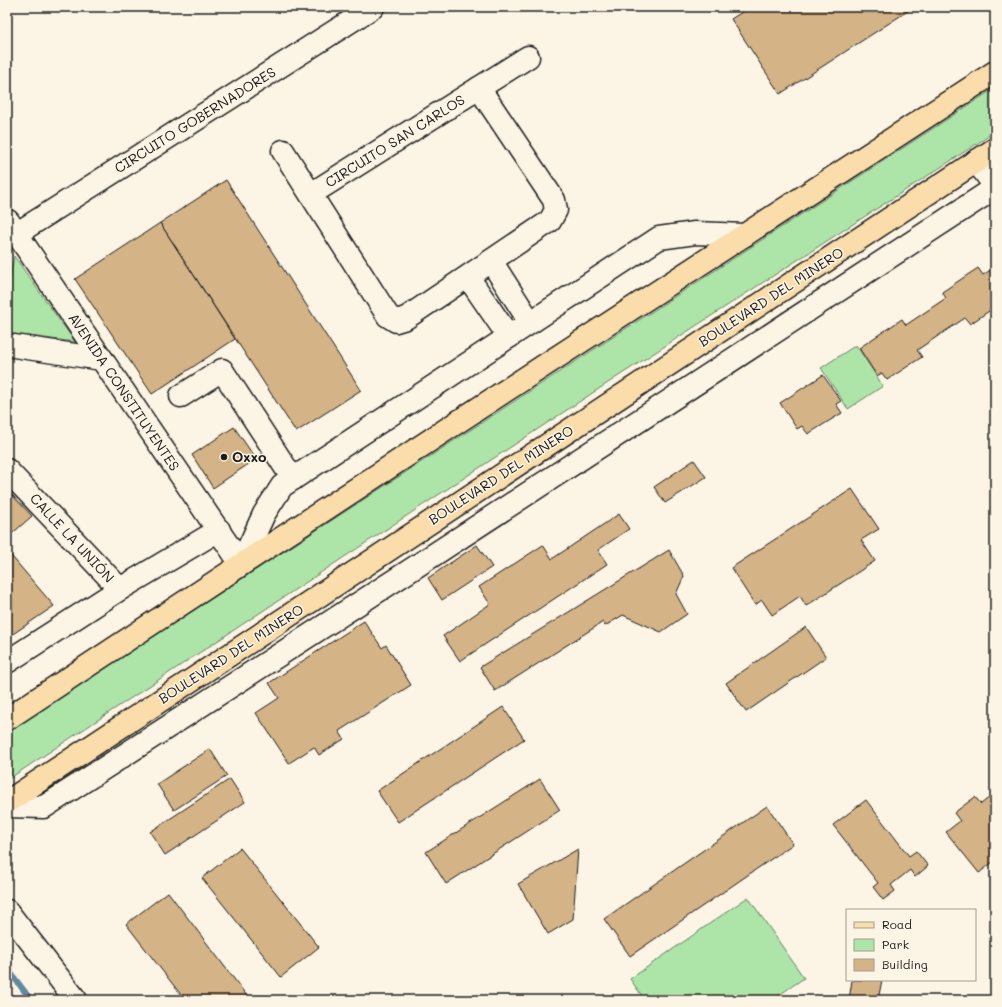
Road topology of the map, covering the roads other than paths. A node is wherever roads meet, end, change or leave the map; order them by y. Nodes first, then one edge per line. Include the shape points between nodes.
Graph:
1 (374, 7) edge
2 (528, 58) dead end
3 (995, 72) edge
4 (479, 88) junction
5 (995, 149) edge
6 (283, 151) dead end
7 (976, 161) junction
8 (995, 187) edge
9 (311, 194) junction
10 (9, 231) edge
11 (745, 235) junction
12 (491, 261) junction
13 (468, 276) junction
14 (530, 322) junction
15 (509, 337) junction
16 (7, 345) edge
17 (102, 359) junction
18 (181, 396) dead end
19 (7, 470) edge
20 (293, 479) junction
21 (219, 530) junction
22 (241, 564) junction
23 (120, 589) junction
24 (7, 662) edge
25 (7, 719) edge
26 (7, 802) edge
27 (7, 806) edge
28 (7, 911) edge
29 (76, 1000) edge

1 - 10 street, CIRCUITO GOBERNADORES
2 - 4 street, CIRCUITO SAN CARLOS
3 - 11 main road
4 - 9 street, CIRCUITO SAN CARLOS
4 - 12 street, CIRCUITO SAN CARLOS via 554,200 556,210 550,221
5 - 7 main road, BOULEVARD DEL MINERO
6 - 9 street, CIRCUITO SAN CARLOS
7 - 8 street
7 - 26 main road, BOULEVARD DEL MINERO
8 - 27 street via 410,571 44,807
9 - 13 street, CIRCUITO SAN CARLOS via 388,316 396,321 406,318
10 - 17 street, AVENIDA CONSTITUYENTES
11 - 14 street via 695,233 659,238
11 - 22 main road
12 - 13 street, CIRCUITO SAN CARLOS
12 - 14 street
13 - 15 street
14 - 15 street
15 - 20 street
16 - 17 street
17 - 21 street, AVENIDA CONSTITUYENTES
18 - 20 street via 222,370
19 - 23 street, CALLE LA UNIÓN
20 - 22 street via 282,486 264,514
21 - 22 street, AVENIDA CONSTITUYENTES
21 - 23 street
22 - 25 main road
23 - 24 street
28 - 29 street

